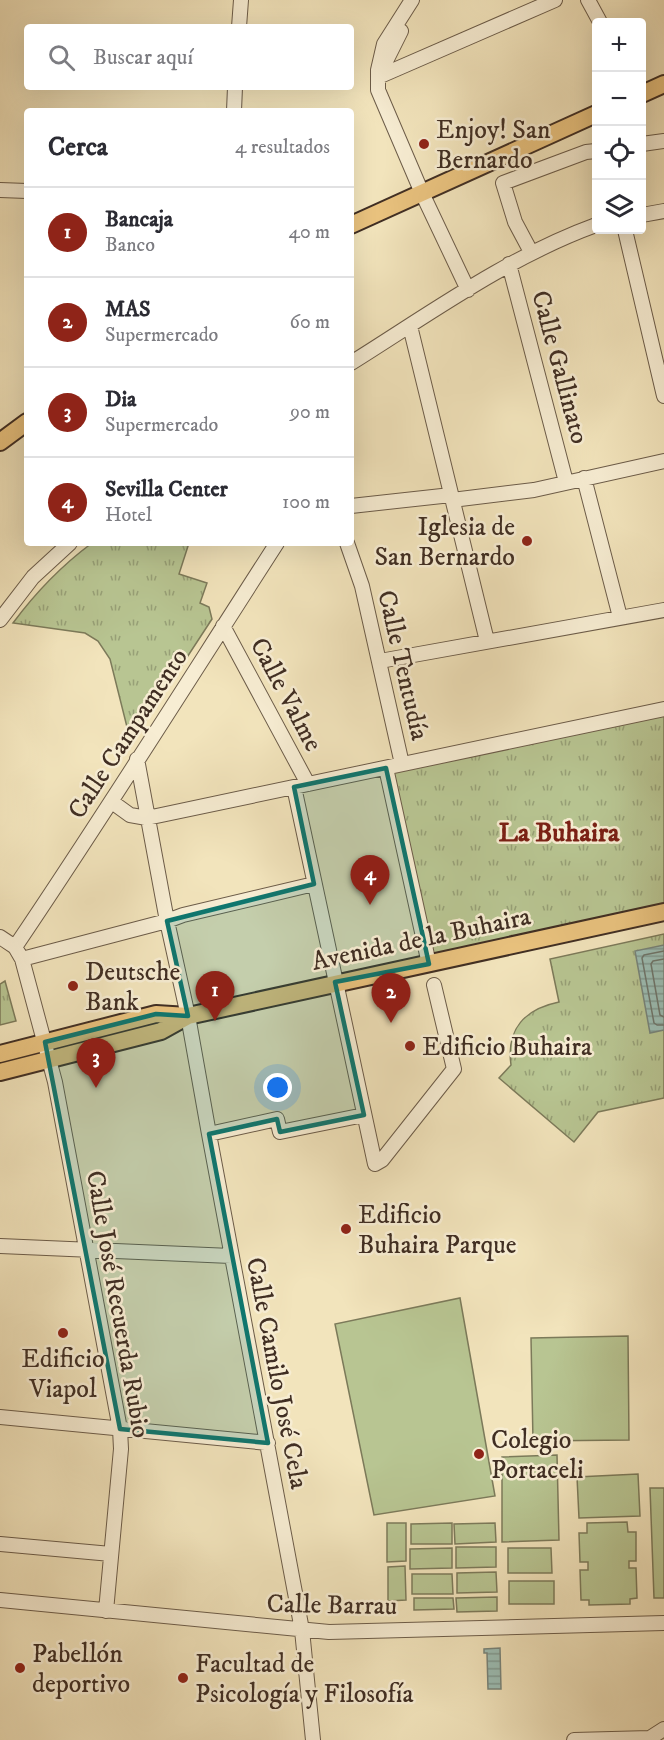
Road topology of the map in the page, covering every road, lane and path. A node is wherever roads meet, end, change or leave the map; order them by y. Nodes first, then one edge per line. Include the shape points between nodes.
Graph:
1 (241, 0) edge
2 (412, 0) edge
3 (419, 0) edge
4 (555, 0) edge
5 (588, 0) edge
6 (598, 18) edge
7 (239, 24) edge
8 (378, 77) junction
9 (664, 84) edge
10 (235, 90) edge
11 (646, 92) edge
12 (234, 108) edge
13 (592, 116) edge
14 (664, 141) edge
15 (646, 143) edge
16 (592, 151) edge
17 (0, 190) edge
18 (24, 191) edge
19 (422, 194) junction
20 (664, 211) edge
21 (646, 214) edge
22 (354, 224) edge
23 (592, 227) edge
24 (626, 234) edge
25 (531, 252) junction
26 (509, 264) junction
27 (468, 290) junction
28 (410, 326) junction
29 (354, 361) edge
30 (664, 396) edge
31 (24, 424) edge
32 (3, 438) edge
33 (664, 461) edge
34 (584, 478) junction
35 (566, 482) junction
36 (451, 498) junction
37 (354, 506) edge
38 (67, 546) edge
39 (275, 546) edge
40 (348, 546) edge
41 (664, 610) edge
42 (2, 614) edge
43 (620, 617) junction
44 (224, 627) junction
45 (487, 641) junction
46 (380, 661) junction
47 (664, 709) edge
48 (137, 759) junction
49 (402, 764) junction
50 (386, 768) junction
51 (308, 784) junction
52 (294, 787) junction
53 (112, 802) junction
54 (147, 818) junction
55 (314, 884) junction
56 (664, 912) edge
57 (167, 921) junction
58 (0, 937) edge
59 (19, 953) junction
60 (429, 964) junction
61 (335, 982) junction
62 (434, 985) dead end
63 (188, 1016) junction
64 (45, 1042) junction
65 (0, 1054) edge
66 (50, 1060) junction
67 (0, 1072) edge
68 (364, 1115) junction
69 (209, 1134) junction
70 (0, 1246) edge
71 (87, 1250) junction
72 (231, 1256) junction
73 (0, 1417) edge
74 (120, 1429) junction
75 (268, 1443) junction
76 (0, 1544) edge
77 (111, 1554) junction
78 (0, 1600) edge
79 (105, 1611) junction
80 (664, 1623) edge
81 (302, 1630) junction
82 (664, 1729) edge
83 (650, 1739) edge
84 (313, 1740) edge
85 (574, 1740) edge

1 - 7 street
2 - 8 street via 384,44
3 - 8 street
4 - 8 street
5 - 6 street
8 - 19 street via 380,96
9 - 11 main road
10 - 12 street
13 - 19 main road
14 - 15 street
16 - 25 street via 503,183 515,222
17 - 18 street
19 - 22 main road
19 - 27 street
20 - 21 street
23 - 25 street
24 - 30 street
25 - 26 street
26 - 27 street
26 - 35 street, Calle Gallinato
27 - 28 street
28 - 29 street
28 - 36 street
31 - 32 main road
33 - 34 street
34 - 35 street
34 - 43 street
35 - 36 street via 534,490
36 - 37 street
36 - 45 street
38 - 42 street via 33,577
39 - 44 street, Calle Campamento
40 - 46 street, Calle Tentudía
41 - 43 street
43 - 45 street
44 - 48 street, Calle Campamento
44 - 51 street, Calle Valme
45 - 46 street
46 - 49 street, Calle Tentudía
47 - 49 street
48 - 53 street, Calle Campamento
48 - 54 street, Calle Camilo José Cela
49 - 50 street
50 - 51 street
50 - 60 street
51 - 52 street
52 - 54 street
52 - 55 street
53 - 54 street via 130,815
53 - 59 street, Calle Campamento
54 - 57 street, Calle Camilo José Cela
55 - 57 street
55 - 61 street
56 - 60 main road, Avenida de la Buhaira
57 - 59 street
57 - 63 street, Calle Camilo José Cela
58 - 59 street
59 - 64 street, Calle José Recuerda Rubio
60 - 61 main road, Avenida de la Buhaira
61 - 63 main road, Avenida de la Buhaira
61 - 68 street
62 - 68 street via 454,1069 375,1164
63 - 64 main road, Avenida de la Buhaira via 156,1014
63 - 66 main road, Avenida de la Buhaira via 161,1031
63 - 69 street, Calle Camilo José Cela
64 - 65 main road, Avenida de la Buhaira
64 - 66 street, Calle José Recuerda Rubio
66 - 67 main road, Avenida de la Buhaira
66 - 71 street, Calle José Recuerda Rubio
68 - 69 street via 280,1132 277,1119
69 - 72 street, Calle Camilo José Cela
70 - 71 street
71 - 72 street
71 - 74 street, Calle José Recuerda Rubio
72 - 75 street, Calle Camilo José Cela
73 - 74 street
74 - 75 street
74 - 77 street, Calle José Recuerda Rubio
75 - 81 street, Calle Camilo José Cela
76 - 77 street
77 - 79 street, Calle José Recuerda Rubio
78 - 79 street, Calle Barrau
79 - 81 street, Calle Barrau
80 - 81 street, Calle Barrau
81 - 84 street, Calle Camilo José Cela
82 - 83 street
83 - 85 street

